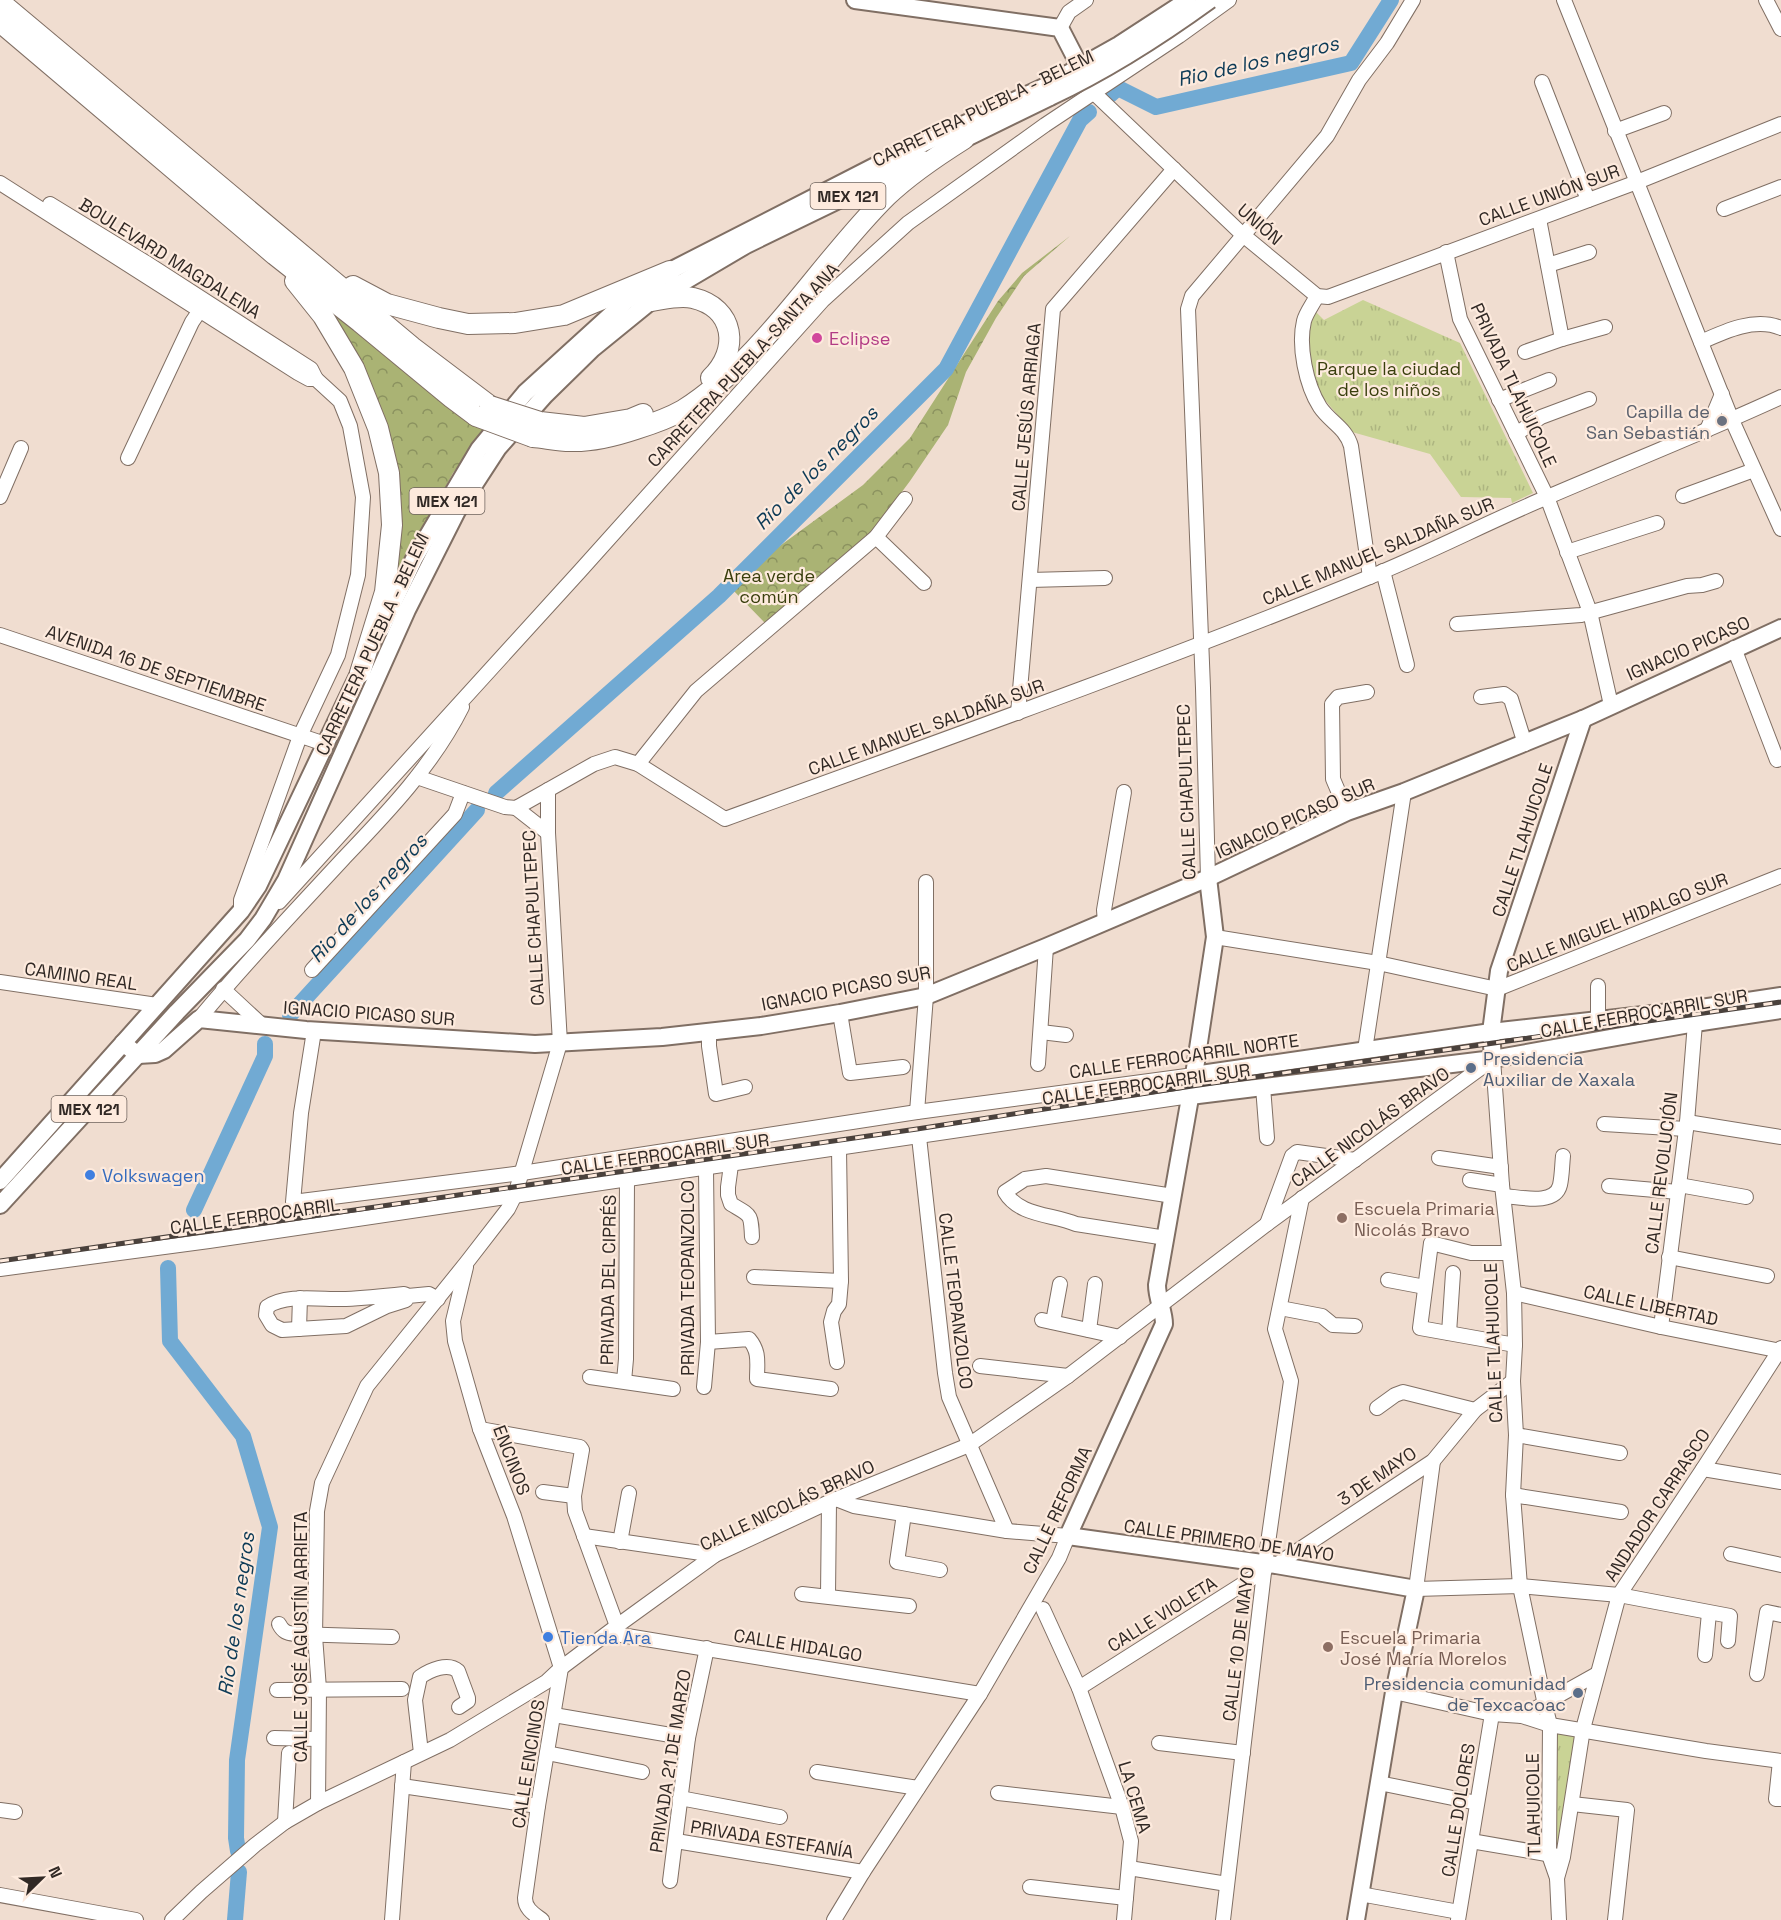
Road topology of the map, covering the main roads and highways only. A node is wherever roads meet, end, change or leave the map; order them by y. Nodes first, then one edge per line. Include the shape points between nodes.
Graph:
1 (855, 0) edge
2 (1188, 0) edge
3 (1210, 0) edge
4 (0, 2) edge
5 (945, 6) edge
6 (0, 22) edge
7 (1048, 92) junction
8 (1093, 92) road end
9 (964, 139) junction
10 (274, 255) junction
11 (319, 269) junction
12 (670, 271) junction
13 (651, 301) junction
14 (483, 411) junction
15 (537, 430) junction
16 (1781, 628) edge
17 (360, 673) junction
18 (1611, 705) joint
19 (1583, 719) junction
20 (1208, 878) junction
21 (1781, 996) edge
22 (1781, 1010) edge
23 (1491, 1032) junction
24 (123, 1042) junction
25 (138, 1055) junction
26 (1493, 1059) junction
27 (1194, 1075) junction
28 (1190, 1096) junction
29 (0, 1181) edge
30 (0, 1205) edge
31 (1068, 1536) joint
32 (1356, 1920) edge

1 - 5 main road
2 - 7 main road, CARRETERA PUEBLA - BELEM / MEX 121, bridge
3 - 7 main road, CARRETERA PUEBLA - BELEM / MEX 121, bridge via 1133,54 1081,83
4 - 11 highway
5 - 8 main road via 1060,28
6 - 10 highway
7 - 9 main road, CARRETERA PUEBLA - BELEM / MEX 121
7 - 12 main road, CARRETERA PUEBLA - BELEM / MEX 121 via 881,163
9 - 13 main road, CARRETERA PUEBLA - BELEM / MEX 121 via 746,245
9 - 15 highway via 888,195 768,334 709,391 681,411 612,437 570,442
10 - 14 highway via 452,398
10 - 17 highway via 323,316 354,368 378,428 389,473 392,525 385,592
11 - 12 highway via 387,304 468,324 515,324 564,315
11 - 14 highway
12 - 17 main road, CARRETERA PUEBLA - BELEM / MEX 121 via 625,302 525,393 479,449 414,559
13 - 15 highway via 692,298 720,311 730,340 719,370 682,397 631,419
13 - 25 main road, CARRETERA PUEBLA - BELEM / MEX 121 via 592,349 498,448 457,511 407,610 286,880 263,919
14 - 15 highway, bridge
16 - 18 main road, IGNACIO PICASO
17 - 24 main road, CARRETERA PUEBLA - BELEM / MEX 121 via 258,886 241,911
18 - 19 main road, IGNACIO PICASO SUR
19 - 20 main road, IGNACIO PICASO SUR via 1347,812
19 - 23 main road, CALLE TLAHUICOLE via 1499,971
20 - 25 main road, IGNACIO PICASO SUR via 926,996 840,1013 662,1037 535,1044 314,1031 199,1019 164,1050
20 - 27 main road, CALLE CHAPULTEPEC via 1215,937
21 - 23 main road, CALLE FERROCARRIL NORTE
22 - 26 main road, CALLE FERROCARRIL SUR
23 - 26 main road, CALLE TLAHUICOLE
23 - 27 main road, CALLE FERROCARRIL NORTE
24 - 25 main road
24 - 29 main road, CARRETERA PUEBLA - BELEM / MEX 121
25 - 30 main road, CARRETERA PUEBLA - BELEM / MEX 121
26 - 28 main road, CALLE FERROCARRIL SUR
27 - 28 main road, CALLE REFORMA
28 - 31 main road, CALLE REFORMA via 1157,1285 1164,1324
31 - 32 main road, CALLE PRIMERO DE MAYO via 1416,1589 1394,1692

